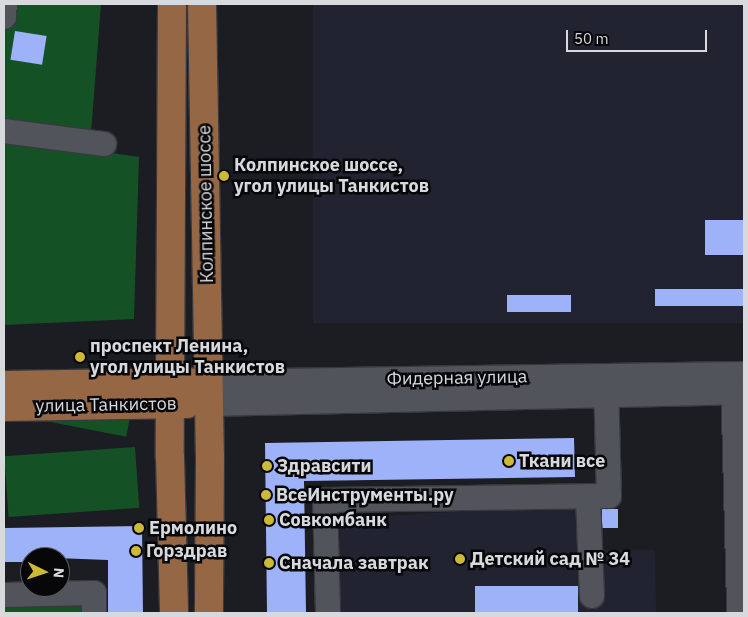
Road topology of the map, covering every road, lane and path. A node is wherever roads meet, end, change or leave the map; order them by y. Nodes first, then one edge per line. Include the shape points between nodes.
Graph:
1 (5, 4) edge
2 (172, 4) edge
3 (202, 4) edge
4 (4, 17) edge
5 (4, 131) edge
6 (104, 144) dead end
7 (739, 383) edge
8 (4, 384) edge
9 (607, 385) junction
10 (170, 393) junction
11 (208, 393) junction
12 (4, 407) edge
13 (741, 491) edge
14 (588, 497) junction
15 (4, 595) edge
16 (592, 596) dead end
17 (94, 613) edge
18 (174, 613) edge
19 (208, 613) edge
20 (328, 613) edge
21 (739, 613) edge

1 - 4 street
2 - 10 main road, Колпинское шоссе
3 - 11 main road, Колпинское шоссе
5 - 6 street
7 - 9 street, Фидерная улица
7 - 13 street
8 - 10 main road, улица Танкистов
9 - 11 street, Фидерная улица
9 - 14 street via 609,496
10 - 11 main road, Фидерная улица
10 - 12 main road, улица Танкистов
10 - 18 main road, Колпинское шоссе
11 - 19 main road, Колпинское шоссе
13 - 21 street
14 - 16 street
14 - 20 street via 325,500
15 - 17 street via 94,593

